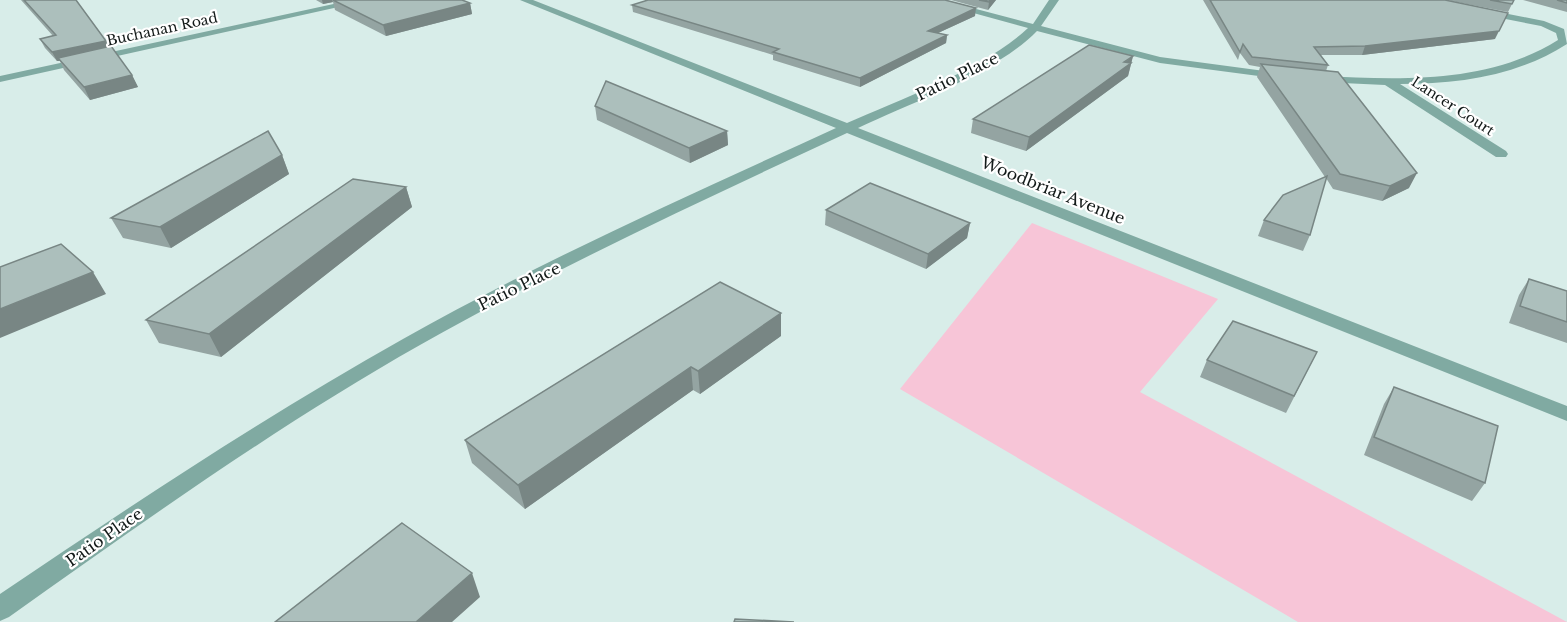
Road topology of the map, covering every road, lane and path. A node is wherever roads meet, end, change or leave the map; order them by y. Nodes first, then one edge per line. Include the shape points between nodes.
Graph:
1 (365, 0) edge
2 (525, 0) edge
3 (931, 0) edge
4 (1054, 0) edge
5 (1470, 9) edge
6 (1037, 27) junction
7 (0, 79) edge
8 (1390, 83) junction
9 (849, 128) junction
10 (1501, 154) dead end
11 (1567, 414) edge
12 (0, 609) edge

1 - 7 street, Buchanan Road
2 - 9 street, Woodbriar Avenue
3 - 6 street
4 - 6 street, Patio Place
5 - 8 street via 1544,24 1560,31 1564,41 1551,52 1490,73
6 - 8 street via 1160,60 1302,78
6 - 9 street, Patio Place via 986,64
8 - 10 street, Lancer Court
9 - 11 street, Woodbriar Avenue
9 - 12 street, Patio Place via 473,308 366,368 236,448

